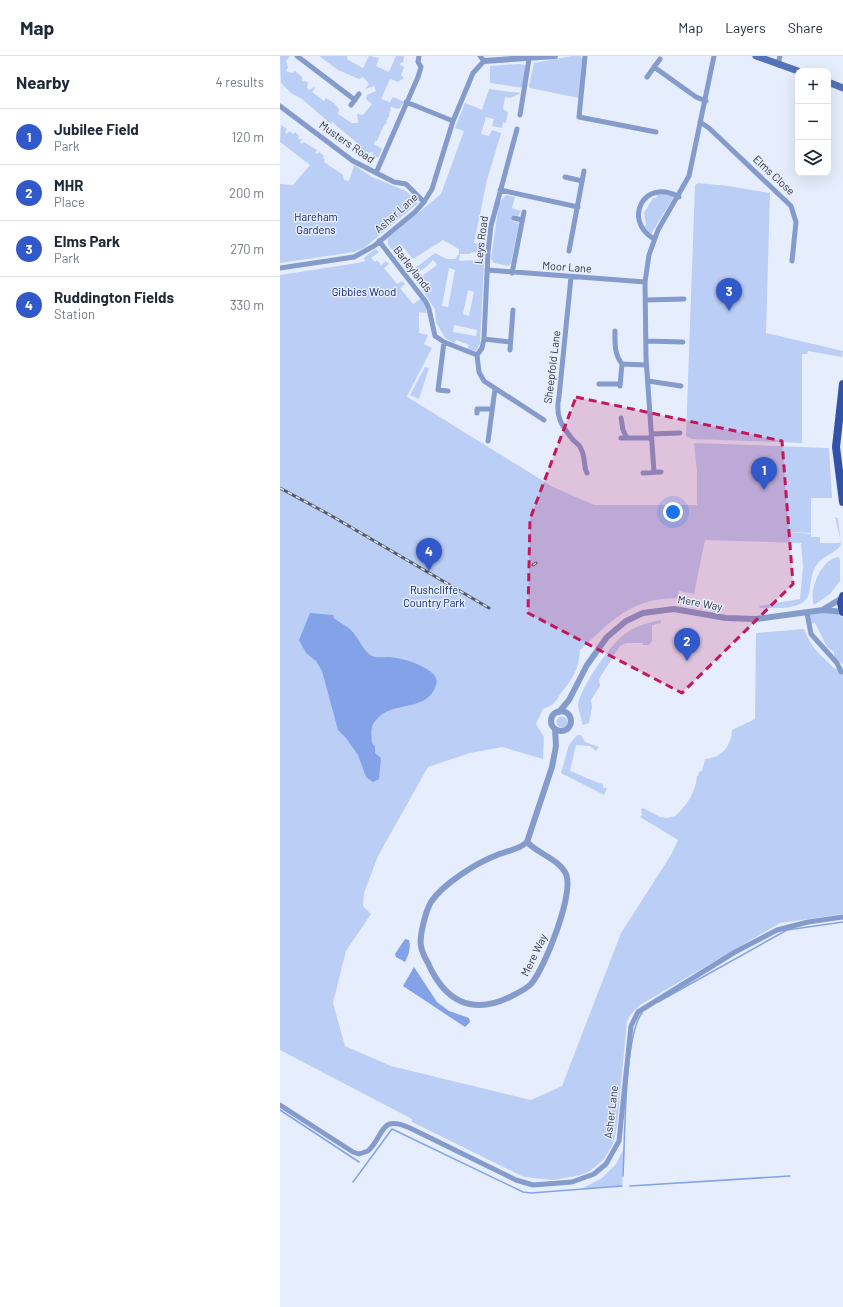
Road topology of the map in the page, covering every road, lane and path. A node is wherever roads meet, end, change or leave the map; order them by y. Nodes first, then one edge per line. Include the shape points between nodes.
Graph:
1 (297, 56) edge
2 (419, 56) edge
3 (555, 56) edge
4 (585, 56) edge
5 (714, 56) edge
6 (756, 56) edge
7 (780, 56) edge
8 (538, 57) edge
9 (482, 58) edge
10 (491, 58) edge
11 (530, 59) junction
12 (660, 59) dead end
13 (778, 64) junction
14 (654, 68) junction
15 (795, 70) edge
16 (647, 77) dead end
17 (831, 83) edge
18 (843, 88) edge
19 (359, 94) dead end
20 (355, 100) junction
21 (706, 101) junction
22 (406, 102) junction
23 (351, 105) dead end
24 (280, 106) edge
25 (520, 115) dead end
26 (453, 121) junction
27 (700, 122) junction
28 (517, 129) dead end
29 (656, 132) dead end
30 (584, 171) dead end
31 (376, 174) junction
32 (565, 177) dead end
33 (582, 181) junction
34 (500, 190) junction
35 (679, 197) junction
36 (424, 202) junction
37 (578, 207) junction
38 (524, 212) dead end
39 (514, 218) dead end
40 (522, 220) junction
41 (654, 239) junction
42 (379, 241) junction
43 (569, 251) dead end
44 (792, 261) dead end
45 (280, 268) edge
46 (487, 270) junction
47 (512, 273) junction
48 (571, 277) junction
49 (646, 282) junction
50 (684, 299) dead end
51 (645, 300) junction
52 (513, 310) dead end
53 (615, 331) dead end
54 (621, 338) dead end
55 (484, 339) junction
56 (615, 340) junction
57 (646, 341) junction
58 (444, 342) junction
59 (510, 342) junction
60 (683, 342) dead end
61 (510, 350) dead end
62 (477, 354) junction
63 (622, 364) junction
64 (646, 364) junction
65 (627, 380) dead end
66 (648, 381) junction
67 (620, 383) junction
68 (600, 384) dead end
69 (843, 384) edge
70 (682, 386) dead end
71 (495, 389) junction
72 (448, 391) dead end
73 (491, 409) junction
74 (477, 413) dead end
75 (621, 418) dead end
76 (544, 420) dead end
77 (680, 433) dead end
78 (651, 436) junction
79 (622, 438) dead end
80 (628, 438) junction
81 (488, 441) dead end
82 (654, 472) junction
83 (661, 472) dead end
84 (587, 473) dead end
85 (643, 473) dead end
86 (843, 502) edge
87 (842, 597) edge
88 (823, 610) junction
89 (843, 612) edge
90 (807, 613) junction
91 (841, 672) dead end
92 (569, 700) junction
93 (559, 712) junction
94 (568, 714) junction
95 (555, 729) junction
96 (565, 731) junction
97 (556, 746) junction
98 (527, 842) junction
99 (843, 917) edge
100 (280, 1105) edge

1 - 20 street
2 - 22 street via 418,62 421,67
3 - 8 street
4 - 29 street via 579,117
5 - 21 street
6 - 13 main road
7 - 13 street
8 - 11 street
9 - 10 street
9 - 26 street, Asher Lane
10 - 11 street
11 - 25 street
12 - 14 street
13 - 15 main road
14 - 16 street
14 - 21 street
17 - 18 main road
19 - 20 street
20 - 23 street
21 - 27 street
22 - 26 street
22 - 31 street
24 - 31 street, Musters Road via 353,161
26 - 36 street, Asher Lane via 438,174
27 - 35 street via 693,165
27 - 44 street, Elms Close via 791,206 796,222
28 - 34 street, Leys Road
30 - 33 street
31 - 36 street, Musters Road via 406,184
32 - 33 street
33 - 37 street
34 - 37 street
34 - 46 street, Leys Road via 491,226
35 - 41 street
35 - 41 street via 662,191 650,194 642,201 639,221 645,232
36 - 42 street, Asher Lane
37 - 43 street
38 - 40 street
39 - 40 street
40 - 47 street
41 - 49 street
42 - 45 street, Asher Lane via 354,257
42 - 58 street, Barleylands via 426,302 435,336
46 - 47 street, Moor Lane
46 - 55 street, Leys Road
47 - 48 street, Moor Lane
48 - 49 street, Moor Lane
48 - 84 street, Sheepfold Lane via 557,409 560,422 584,455 584,468
49 - 51 street
50 - 51 street
51 - 57 street
52 - 59 street
53 - 56 street
54 - 56 street
55 - 59 street
55 - 62 street, Leys Road
56 - 63 street via 617,358
57 - 60 street
57 - 64 street
58 - 62 street
58 - 72 street via 438,390
59 - 61 street
62 - 71 street via 481,376
63 - 64 street
63 - 67 street
64 - 66 street
65 - 67 street
66 - 70 street
66 - 78 street
67 - 68 street
69 - 86 main road via 836,447
71 - 73 street
71 - 76 street
73 - 74 street via 480,408 477,409
73 - 81 street
75 - 80 street via 623,430
77 - 78 street
78 - 80 street
78 - 82 street
79 - 80 street
82 - 83 street
82 - 85 street
87 - 88 street, Mere Way
87 - 89 main road
88 - 89 street, Mere Way
88 - 90 street, Mere Way
90 - 91 street via 811,634 837,663
90 - 92 street, Mere Way via 756,619 726,618 674,608 643,613 626,621 607,637 587,666
92 - 93 street, Mere Way
92 - 94 street, Mere Way
93 - 94 street
93 - 95 street via 552,719
94 - 96 street via 571,721
95 - 96 street
95 - 97 street
96 - 97 street
97 - 98 street via 550,775
98 - 98 street, Mere Way via 557,863 568,881 567,895 549,950 534,980 522,991 489,1004 459,1001 447,993 440,984 427,962 421,945 428,906 436,895 468,870
99 - 100 street, Asher Lane via 800,923 777,930 735,952 638,1012 631,1026 619,1141 606,1164 583,1179 547,1185 522,1183 396,1123 383,1128 368,1152 359,1154

